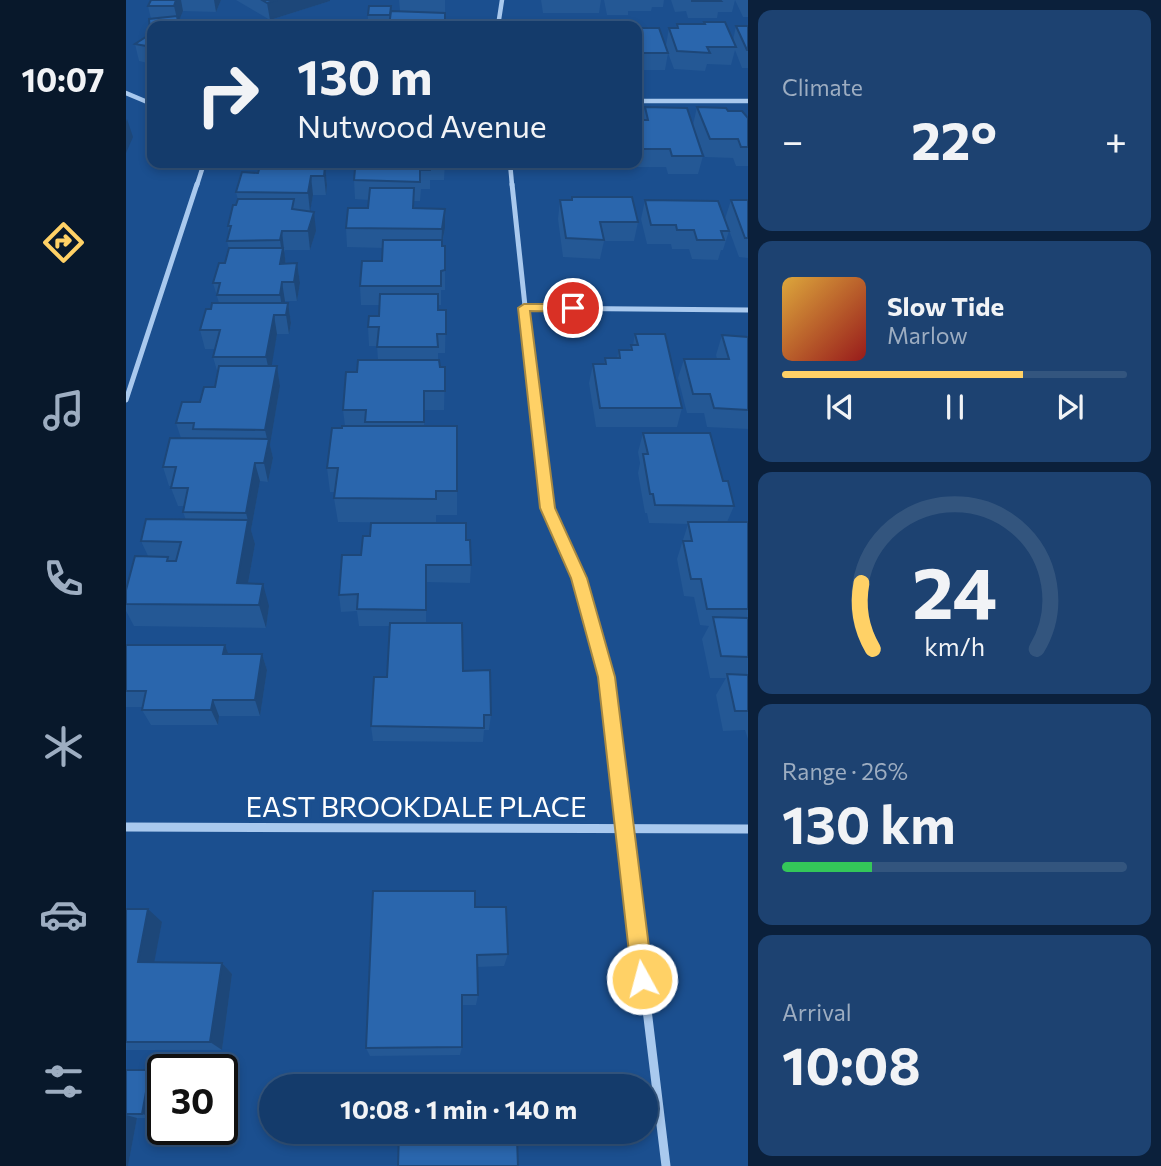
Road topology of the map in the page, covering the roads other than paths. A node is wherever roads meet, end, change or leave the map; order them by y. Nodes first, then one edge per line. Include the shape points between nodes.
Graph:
1 (502, 0) edge
2 (499, 21) edge
3 (126, 93) edge
4 (642, 101) edge
5 (147, 102) edge
6 (748, 102) edge
7 (202, 168) edge
8 (510, 168) edge
9 (524, 308) junction
10 (748, 310) edge
11 (126, 400) edge
12 (126, 827) edge
13 (623, 829) junction
14 (748, 829) edge
15 (666, 1166) edge

1 - 2 street
3 - 5 street
4 - 6 street
7 - 11 street
8 - 9 street
9 - 10 street
9 - 13 street via 548,508 579,578 607,677
12 - 13 street, EAST BROOKDALE PLACE
13 - 14 street, EAST BROOKDALE PLACE
13 - 15 street

